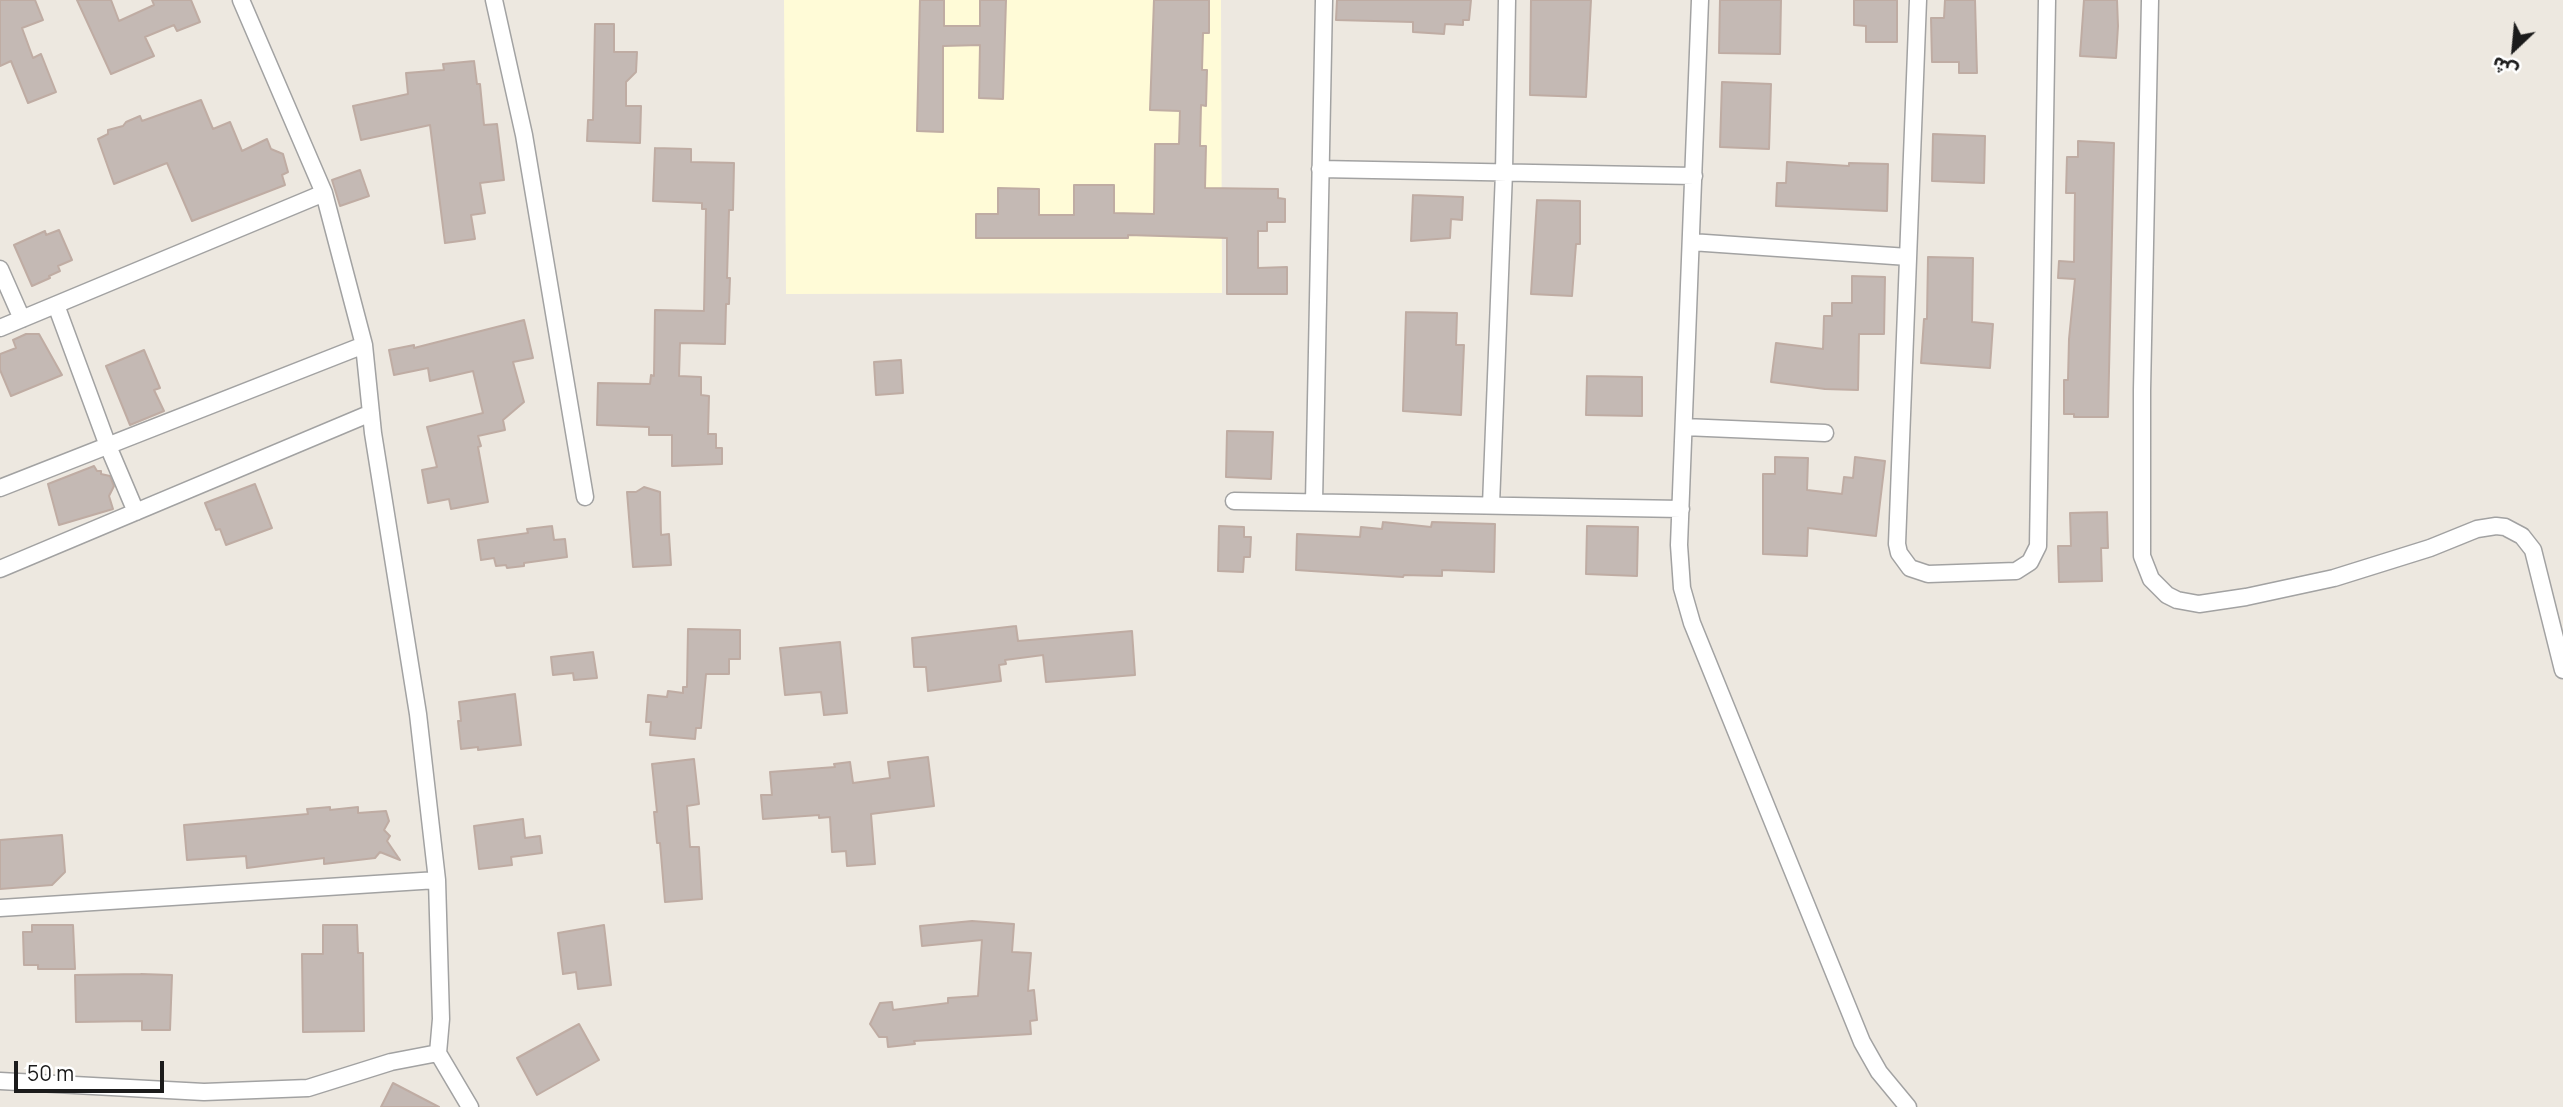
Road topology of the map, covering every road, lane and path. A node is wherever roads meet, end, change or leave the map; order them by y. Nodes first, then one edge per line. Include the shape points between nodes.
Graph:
1 (241, 0) edge
2 (494, 0) edge
3 (1324, 0) edge
4 (1507, 0) edge
5 (1700, 0) edge
6 (1918, 0) edge
7 (2047, 0) edge
8 (2150, 0) edge
9 (1320, 169) junction
10 (1504, 172) junction
11 (1694, 176) junction
12 (324, 193) junction
13 (1691, 242) junction
14 (1908, 257) junction
15 (0, 269) edge
16 (56, 305) junction
17 (22, 319) junction
18 (0, 328) edge
19 (364, 345) junction
20 (371, 413) junction
21 (1684, 427) junction
22 (1825, 433) dead end
23 (108, 446) junction
24 (0, 488) edge
25 (585, 497) dead end
26 (1234, 501) dead end
27 (1314, 502) junction
28 (1491, 505) junction
29 (1681, 509) junction
30 (136, 512) junction
31 (0, 569) edge
32 (2563, 670) edge
33 (437, 880) junction
34 (0, 908) edge
35 (439, 1053) junction
36 (0, 1081) edge
37 (470, 1107) edge
38 (1908, 1107) edge

1 - 12 street
2 - 25 street via 524,135
3 - 9 street
4 - 10 street
5 - 11 street
6 - 14 street
7 - 14 street via 2038,547 2030,562 2016,571 1928,574 1910,568 1899,553
8 - 32 street via 2143,223 2142,556 2151,579 2167,595 2199,604 2334,578 2477,529 2505,527 2522,536 2533,550
9 - 10 street
9 - 27 street
10 - 11 street
10 - 28 street
11 - 13 street
12 - 16 street
12 - 19 street
13 - 14 street
13 - 21 street
15 - 17 street
16 - 17 street
16 - 23 street
17 - 18 street
19 - 20 street
19 - 23 street
20 - 30 street
20 - 33 street via 418,714
21 - 22 street
21 - 29 street
23 - 24 street
23 - 30 street
26 - 27 street
27 - 28 street
28 - 29 street
29 - 38 street via 1682,588 1692,623 1862,1042
30 - 31 street
33 - 34 street
33 - 35 street
35 - 36 street via 391,1062 308,1088 204,1092
35 - 37 street

